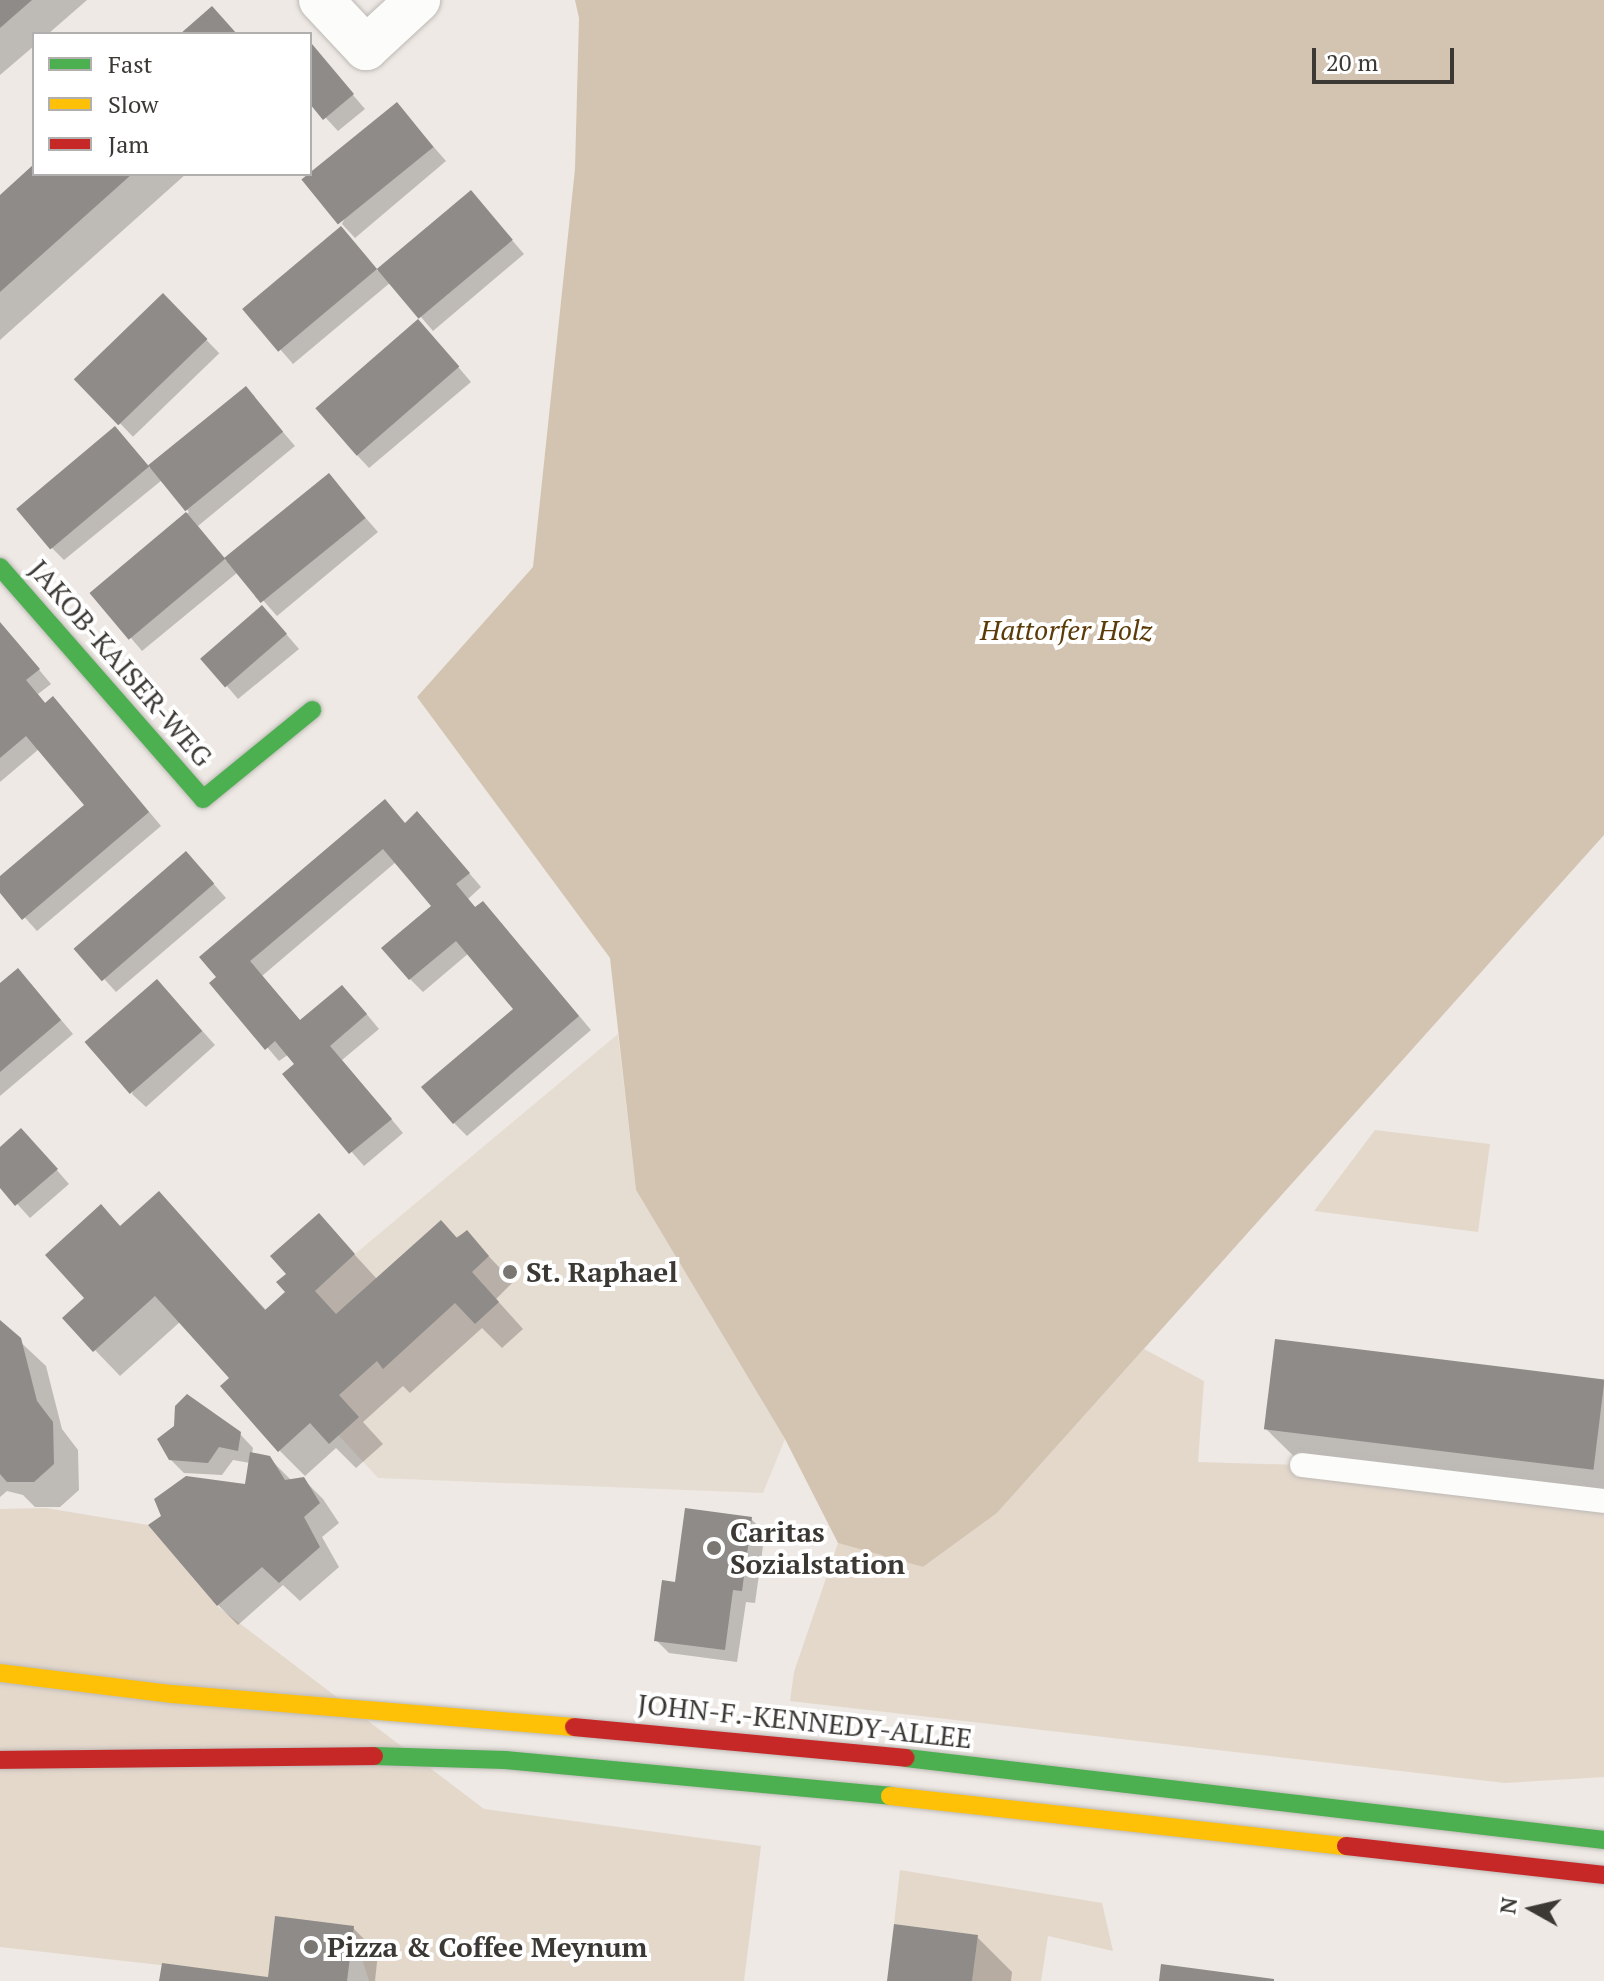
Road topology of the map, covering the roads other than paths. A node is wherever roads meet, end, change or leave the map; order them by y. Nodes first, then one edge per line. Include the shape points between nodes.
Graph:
1 (321, 0) edge
2 (418, 0) edge
3 (0, 567) edge
4 (312, 710) dead end
5 (1302, 1465) dead end
6 (1604, 1501) edge
7 (0, 1673) edge
8 (832, 1749) junction
9 (0, 1760) edge
10 (831, 1789) junction
11 (1604, 1840) edge
12 (1604, 1875) edge

1 - 2 street via 366,48
3 - 4 street, JAKOB-KAISER-WEG via 203,799
5 - 6 lane
7 - 8 street, JOHN-F.-KENNEDY-ALLEE via 172,1694
8 - 10 lane
8 - 11 street, JOHN-F.-KENNEDY-ALLEE
9 - 10 street via 316,1754 505,1760
10 - 12 street

